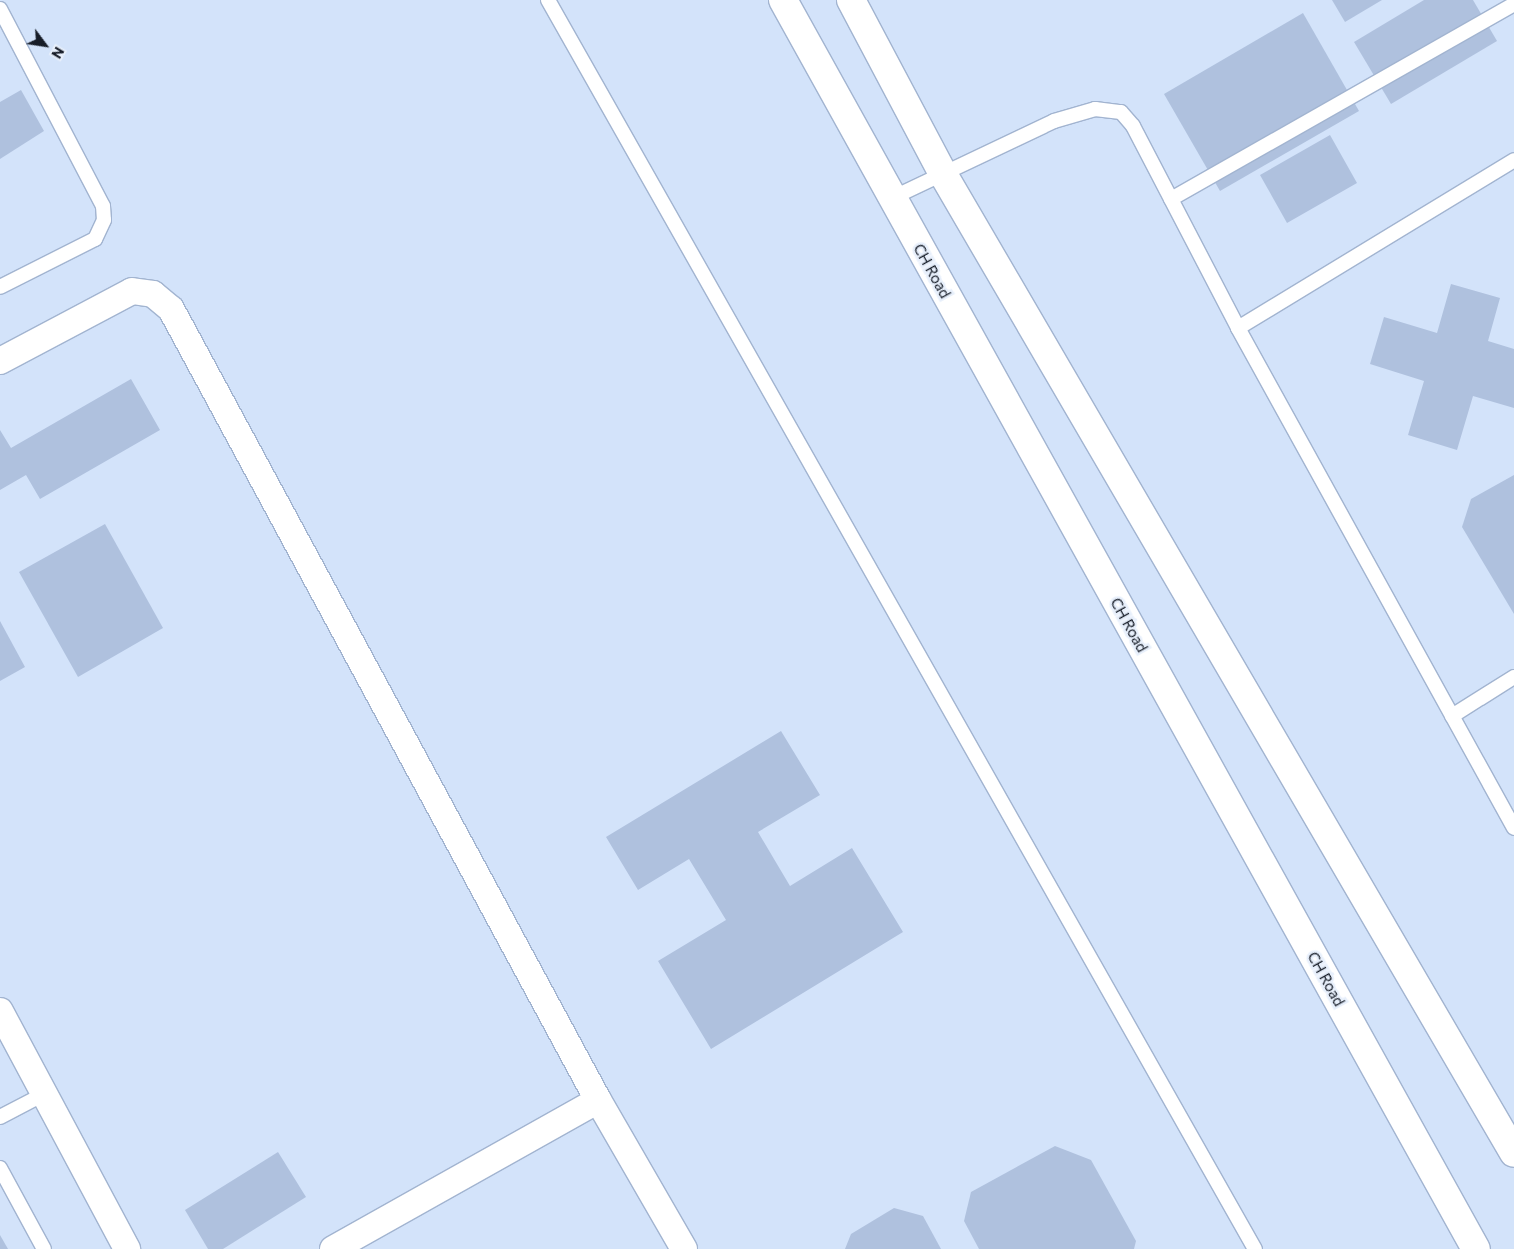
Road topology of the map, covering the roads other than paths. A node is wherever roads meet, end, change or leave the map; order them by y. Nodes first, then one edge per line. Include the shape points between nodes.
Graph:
1 (548, 0) edge
2 (784, 0) edge
3 (851, 0) edge
4 (1514, 4) edge
5 (0, 9) edge
6 (1514, 160) edge
7 (943, 174) junction
8 (892, 198) junction
9 (1171, 199) junction
10 (0, 287) edge
11 (1238, 328) junction
12 (0, 361) edge
13 (1514, 677) edge
14 (1452, 716) junction
15 (1514, 828) edge
16 (0, 1012) edge
17 (44, 1094) junction
18 (598, 1100) junction
19 (0, 1117) edge
20 (1514, 1153) edge
21 (0, 1168) edge
22 (44, 1249) edge
23 (127, 1249) edge
24 (333, 1249) edge
25 (684, 1249) edge
26 (1255, 1249) edge
27 (1476, 1249) edge

1 - 26 lane
2 - 8 street, CH Road
3 - 7 street
4 - 9 lane
5 - 10 lane via 103,206 104,220 95,239
6 - 11 lane
7 - 8 lane
7 - 9 lane via 1054,121 1095,109 1121,112 1133,126
7 - 20 street
8 - 27 street, CH Road
9 - 11 lane
11 - 14 lane
12 - 18 street via 132,291 153,294 172,309
13 - 14 lane
14 - 15 lane
16 - 17 street
17 - 19 lane
17 - 23 street
18 - 24 street
18 - 25 street
21 - 22 lane

